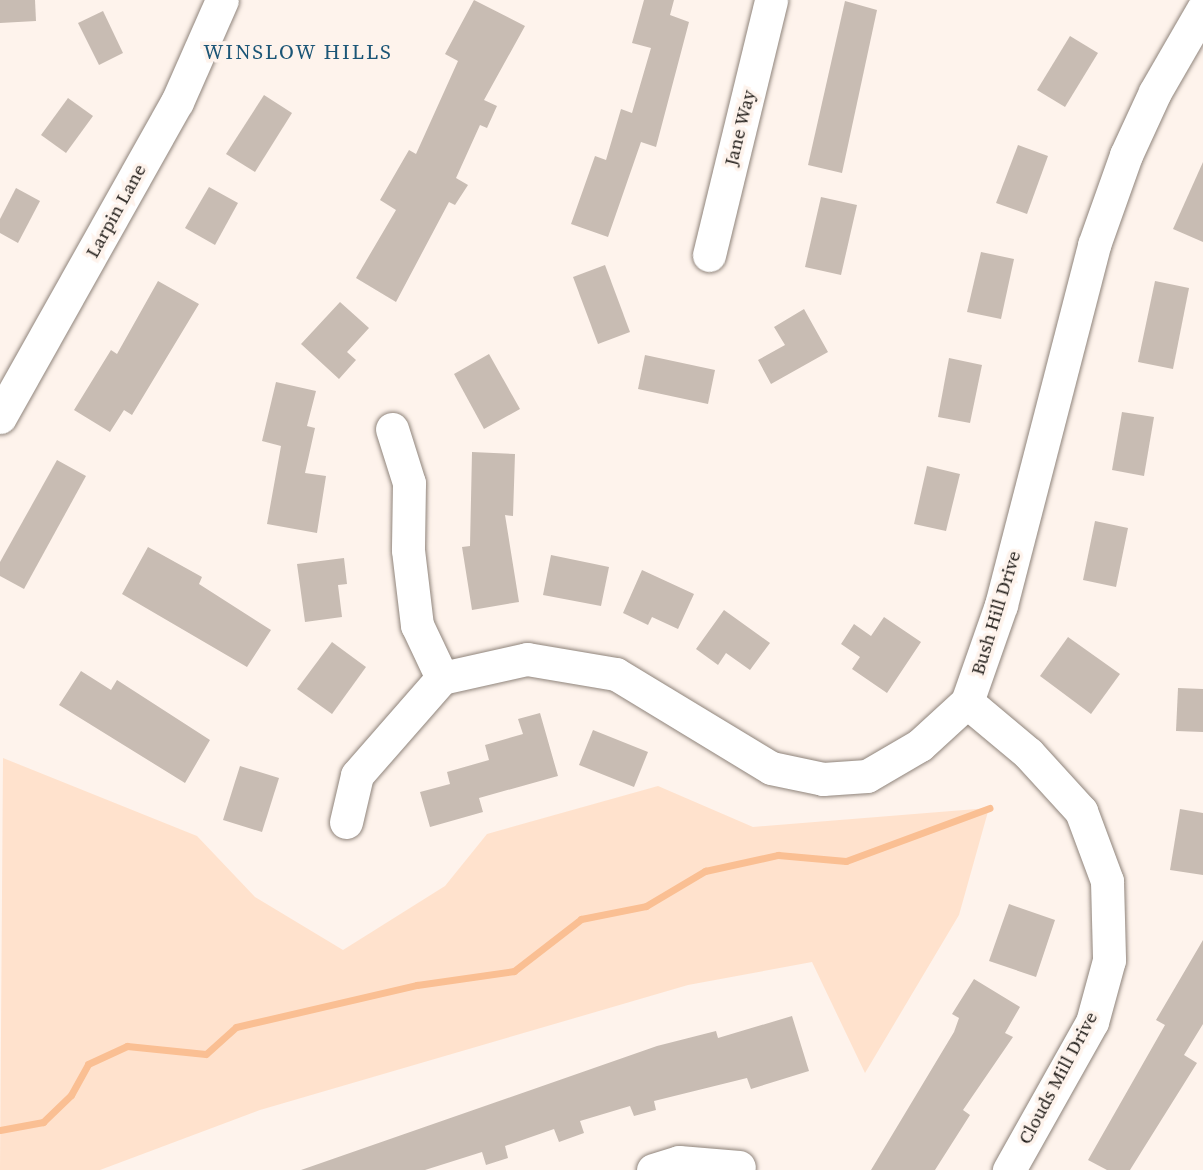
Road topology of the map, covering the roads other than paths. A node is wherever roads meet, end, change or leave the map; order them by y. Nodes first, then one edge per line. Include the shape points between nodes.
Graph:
1 (222, 0) edge
2 (771, 0) edge
3 (1203, 9) edge
4 (709, 255) dead end
5 (0, 417) edge
6 (392, 429) dead end
7 (442, 678) junction
8 (967, 702) junction
9 (346, 822) dead end
10 (740, 1167) dead end
11 (653, 1170) edge
12 (1009, 1170) edge

1 - 5 street, Larpin Lane via 177,102
2 - 4 street, Jane Way
3 - 8 street, Bush Hill Drive via 1155,92 1126,155 1094,245 1001,606
6 - 7 street via 410,483 408,550 416,625
7 - 8 street, Bush Hill Drive via 527,659 617,674 771,768 823,779 867,776 920,745
7 - 9 street via 357,775
8 - 12 street, Clouds Mill Drive via 1028,754 1081,811 1107,881 1109,960 1091,1022
10 - 11 street via 679,1162

